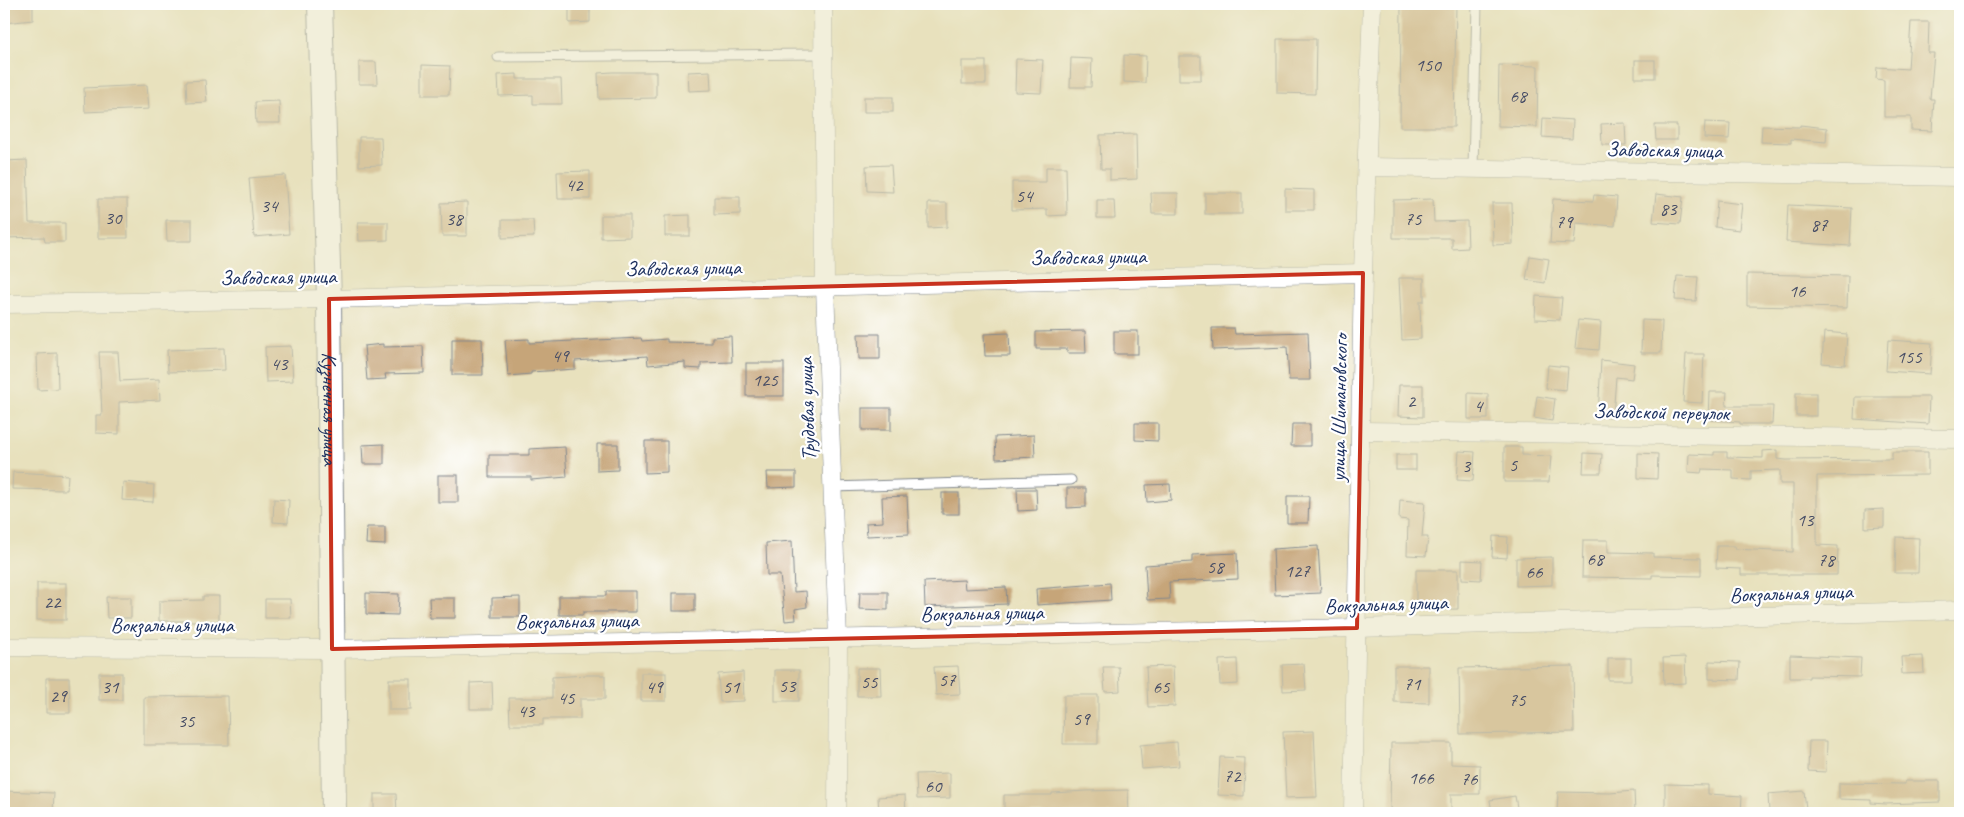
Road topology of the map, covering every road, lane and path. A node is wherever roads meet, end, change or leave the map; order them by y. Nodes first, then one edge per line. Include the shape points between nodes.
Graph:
1 (320, 4) edge
2 (823, 4) edge
3 (1372, 4) edge
4 (1477, 4) edge
5 (823, 54) junction
6 (498, 57) dead end
7 (1368, 167) junction
8 (1473, 169) junction
9 (1960, 177) edge
10 (1363, 273) junction
11 (825, 287) junction
12 (329, 299) junction
13 (4, 304) edge
14 (1362, 431) junction
15 (1960, 439) edge
16 (1070, 480) dead end
17 (832, 487) junction
18 (1960, 610) edge
19 (1357, 628) junction
20 (838, 639) junction
21 (4, 646) edge
22 (332, 649) junction
23 (334, 813) edge
24 (837, 813) edge
25 (1353, 813) edge

1 - 12 street, Кузнечная улица
2 - 5 street, Трудовая улица
3 - 7 street, улица Шимановского
4 - 8 lane
5 - 6 lane
5 - 11 street, Трудовая улица
7 - 8 street, Заводская улица
7 - 10 street, улица Шимановского
8 - 9 street, Заводская улица
10 - 11 street, Заводская улица
10 - 14 street, улица Шимановского
11 - 12 street, Заводская улица
11 - 17 street, Трудовая улица
12 - 13 street, Заводская улица
12 - 22 street, Кузнечная улица
14 - 15 street, Заводской переулок
14 - 19 street, улица Шимановского
16 - 17 lane
17 - 20 street, Трудовая улица
18 - 19 street, Вокзальная улица
19 - 20 street, Вокзальная улица
19 - 25 street, улица Шимановского
20 - 22 street, Вокзальная улица
20 - 24 street, Трудовая улица
21 - 22 street, Вокзальная улица
22 - 23 street, Кузнечная улица

